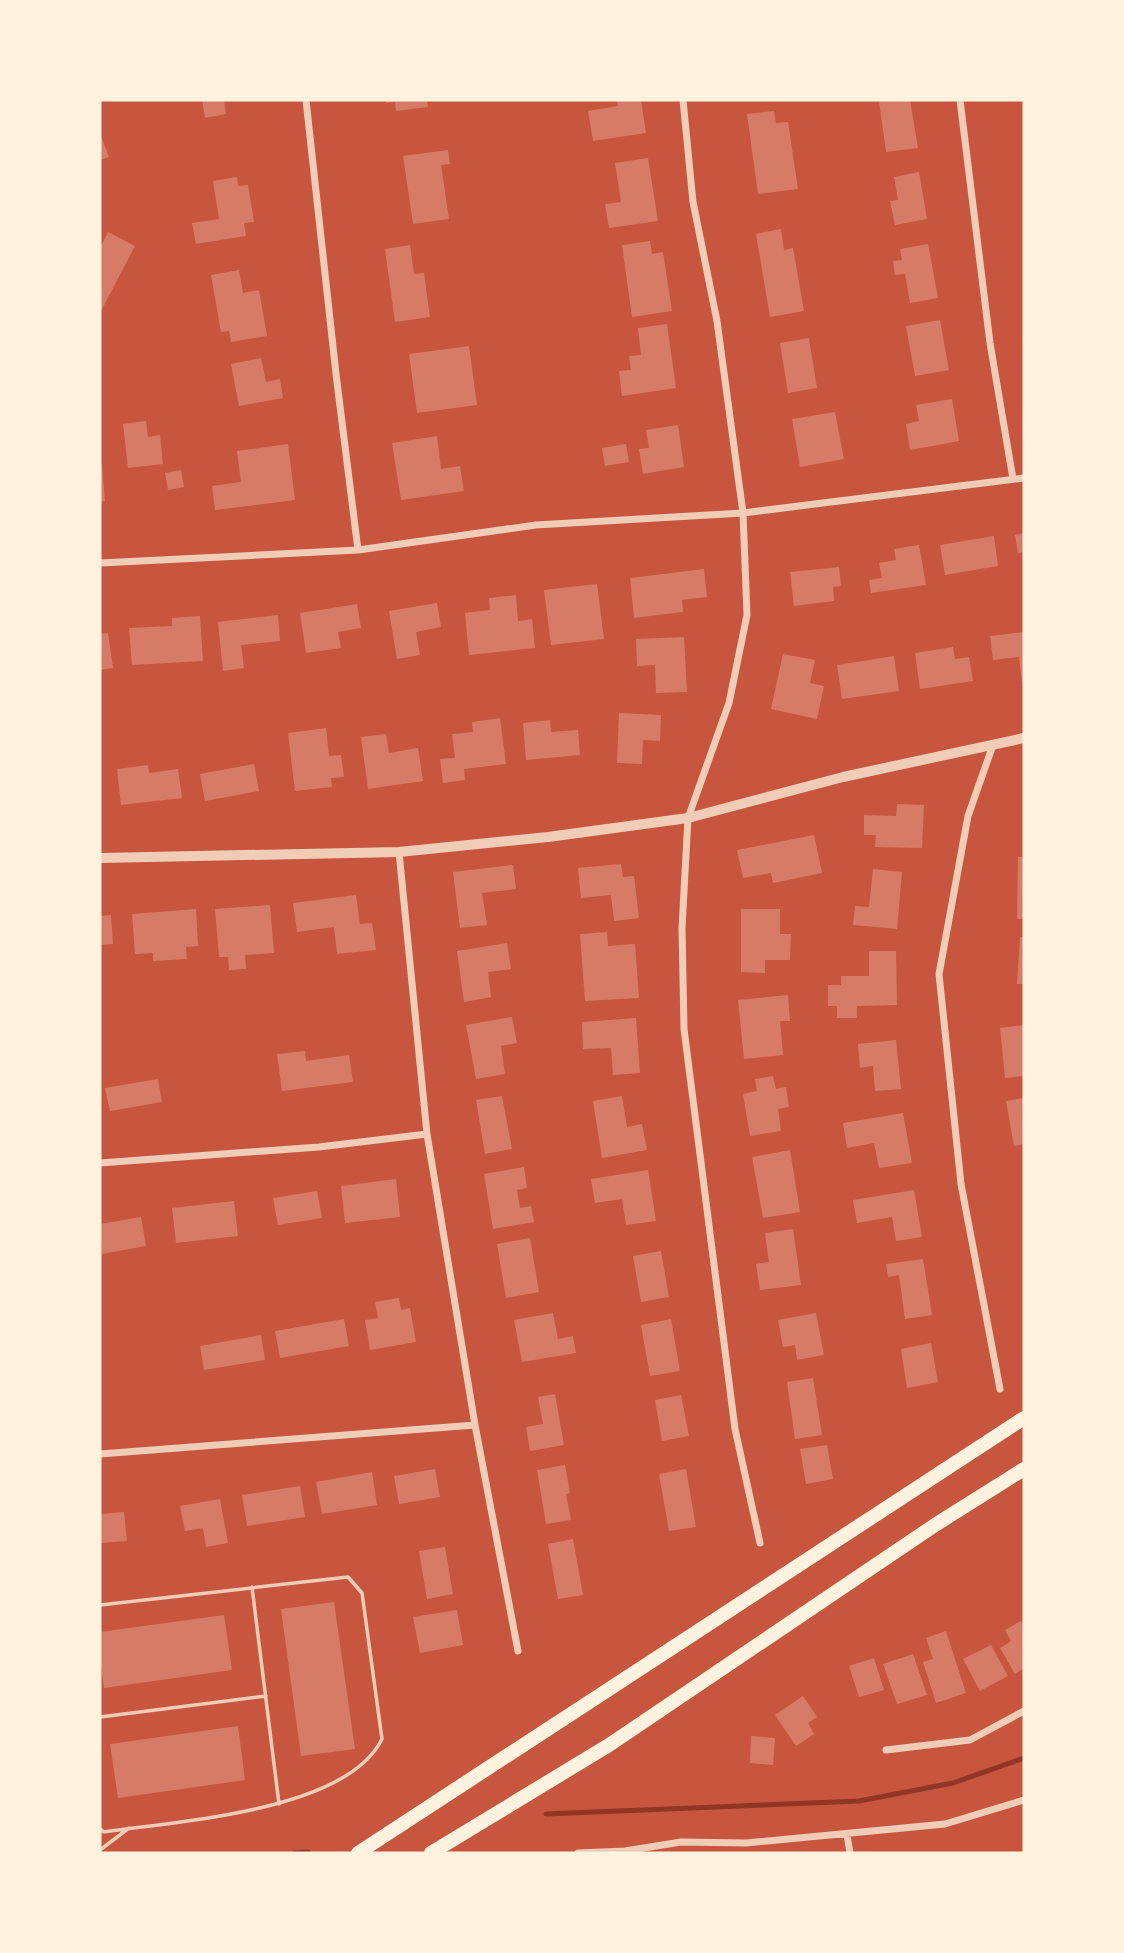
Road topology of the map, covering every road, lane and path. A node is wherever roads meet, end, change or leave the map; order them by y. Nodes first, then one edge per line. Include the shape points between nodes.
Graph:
1 (306, 100) edge
2 (683, 100) edge
3 (960, 100) edge
4 (1024, 478) edge
5 (1013, 479) junction
6 (743, 513) junction
7 (358, 550) junction
8 (100, 563) edge
9 (1024, 738) edge
10 (993, 745) junction
11 (688, 818) junction
12 (399, 852) junction
13 (100, 858) edge
14 (427, 1133) junction
15 (100, 1163) edge
16 (1000, 1389) dead end
17 (1024, 1418) edge
18 (474, 1425) junction
19 (100, 1454) edge
20 (1024, 1469) edge
21 (760, 1544) dead end
22 (252, 1587) junction
23 (100, 1605) edge
24 (518, 1651) dead end
25 (266, 1696) junction
26 (1024, 1711) edge
27 (100, 1717) edge
28 (886, 1750) dead end
29 (1024, 1800) edge
30 (279, 1804) junction
31 (130, 1828) junction
32 (100, 1829) edge
33 (847, 1835) junction
34 (100, 1850) edge
35 (358, 1853) edge
36 (431, 1853) edge
37 (578, 1853) edge
38 (850, 1853) edge

1 - 7 street
2 - 6 street via 693,202 717,321
3 - 5 street via 990,343
4 - 5 street
5 - 6 street
6 - 7 street via 536,525
6 - 11 street via 747,615 729,703
7 - 8 street
9 - 10 street
10 - 11 street via 843,777
10 - 16 street via 968,816 939,974 961,1184
11 - 12 street
11 - 21 street via 682,928 684,1029 735,1429
12 - 13 street
12 - 14 street
14 - 15 street via 318,1147
14 - 18 street
17 - 35 highway
18 - 19 street
18 - 24 street
20 - 36 highway via 609,1745
22 - 23 lane
22 - 25 lane
22 - 30 lane via 348,1577 356,1584 362,1593 382,1739 371,1756 341,1778
25 - 27 lane
25 - 30 lane
26 - 28 street via 970,1740
29 - 33 street via 945,1824
30 - 31 lane
31 - 32 lane
31 - 34 lane
33 - 37 street via 746,1843 681,1842
33 - 38 street

